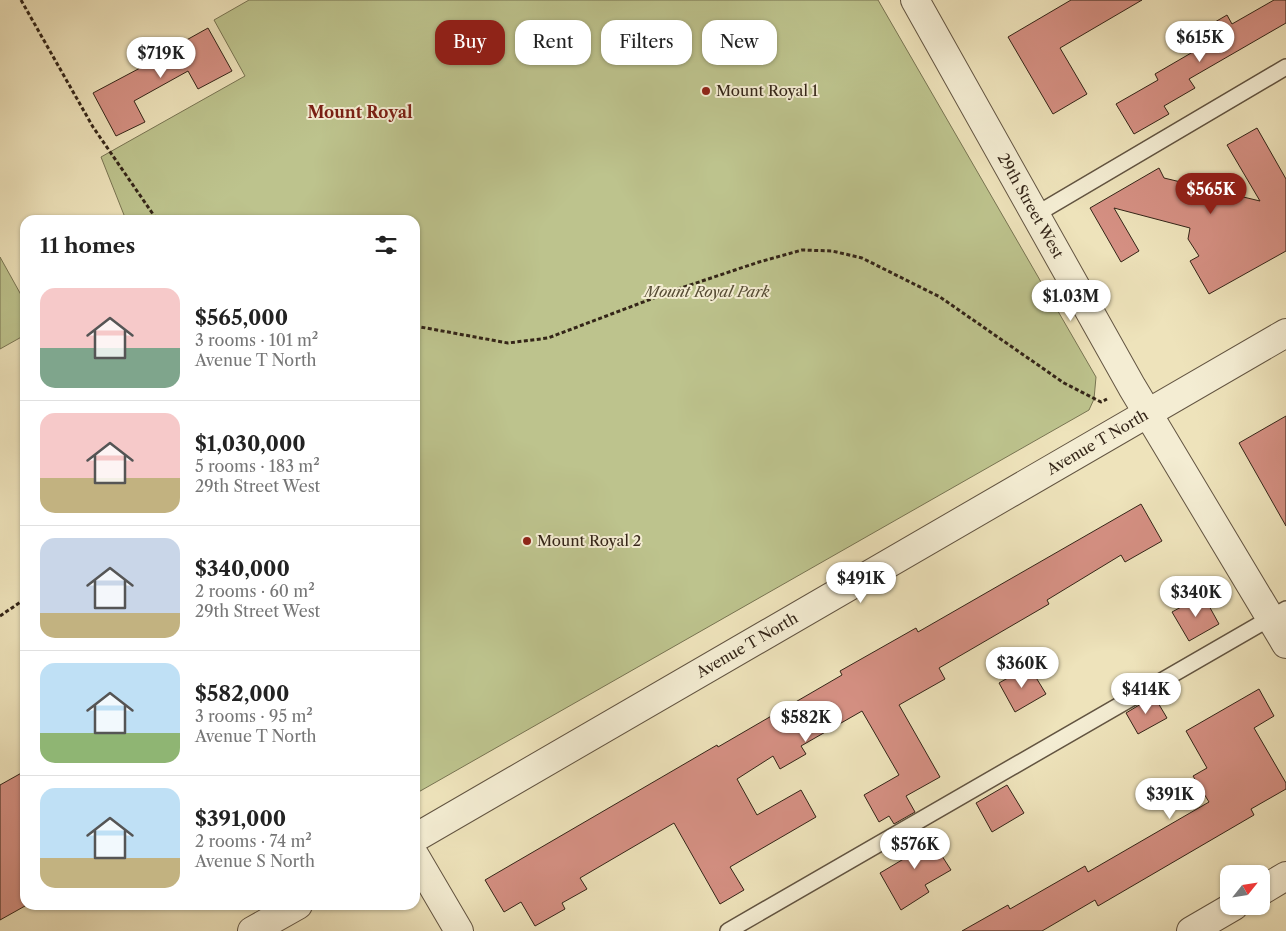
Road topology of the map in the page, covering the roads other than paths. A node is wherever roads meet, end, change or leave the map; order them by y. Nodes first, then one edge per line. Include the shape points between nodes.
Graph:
1 (923, 3) edge
2 (1286, 67) edge
3 (1035, 215) junction
4 (1286, 333) edge
5 (1148, 413) junction
6 (1278, 613) edge
7 (1286, 644) edge
8 (420, 835) edge
9 (420, 865) edge
10 (1286, 876) edge
11 (1270, 886) edge
12 (289, 910) edge
13 (1220, 914) edge
14 (252, 931) edge
15 (459, 931) edge
16 (728, 931) edge
17 (1191, 931) edge

1 - 3 street, 29th Street West
2 - 3 lane
3 - 5 street, 29th Street West
4 - 5 street, Avenue T North
5 - 6 street, 29th Street West
5 - 8 street, Avenue T North
6 - 7 street, 29th Street West
6 - 16 lane
9 - 15 street
10 - 11 street
12 - 14 street
13 - 17 street

